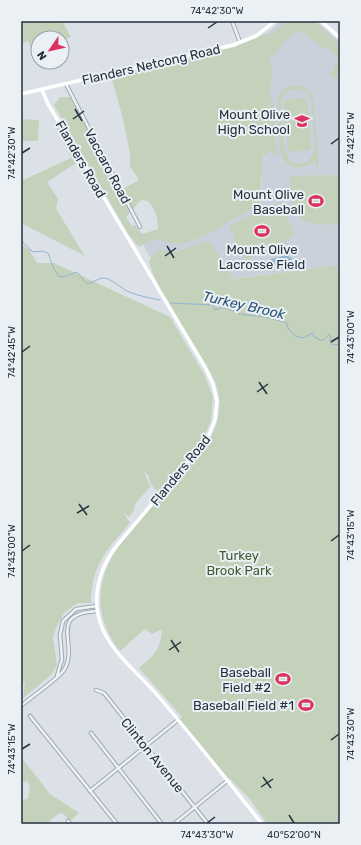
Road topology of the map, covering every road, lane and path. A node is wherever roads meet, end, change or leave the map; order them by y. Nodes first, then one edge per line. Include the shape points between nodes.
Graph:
1 (232, 21) edge
2 (275, 21) edge
3 (321, 21) edge
4 (340, 38) edge
5 (240, 42) junction
6 (66, 84) junction
7 (42, 90) junction
8 (21, 94) edge
9 (140, 227) dead end
10 (97, 606) junction
11 (98, 611) junction
12 (56, 676) junction
13 (96, 690) dead end
14 (21, 705) edge
15 (30, 716) dead end
16 (178, 720) junction
17 (91, 733) dead end
18 (146, 745) junction
19 (118, 768) junction
20 (227, 781) junction
21 (90, 791) junction
22 (195, 807) junction
23 (68, 820) dead end
24 (71, 824) edge
25 (117, 824) edge
26 (162, 824) edge
27 (174, 824) edge
28 (208, 824) edge
29 (262, 824) edge

1 - 5 street
2 - 5 main road, Flanders Netcong Road via 259,34
3 - 4 main road
5 - 6 main road, Flanders Netcong Road
6 - 7 main road, Flanders Netcong Road
6 - 9 street, Vaccaro Road
7 - 8 main road, Flanders Netcong Road
7 - 10 main road, Flanders Road via 205,367 214,384 217,401 215,420 208,437 109,556 99,580
10 - 11 main road, Flanders Road
10 - 12 street via 76,609 63,621 60,635 62,657
11 - 12 street via 77,614 68,623 67,663 63,672
11 - 16 main road, Flanders Road via 101,625 113,647
12 - 14 street
13 - 18 street, Clinton Avenue via 104,693
15 - 21 street
16 - 18 street
16 - 20 main road, Flanders Road
17 - 19 street
18 - 19 street
18 - 22 street, Clinton Avenue
19 - 21 street
19 - 26 street
20 - 22 street
20 - 29 main road, Flanders Road
21 - 25 street
22 - 27 street
22 - 28 street, Clinton Avenue
23 - 24 street

